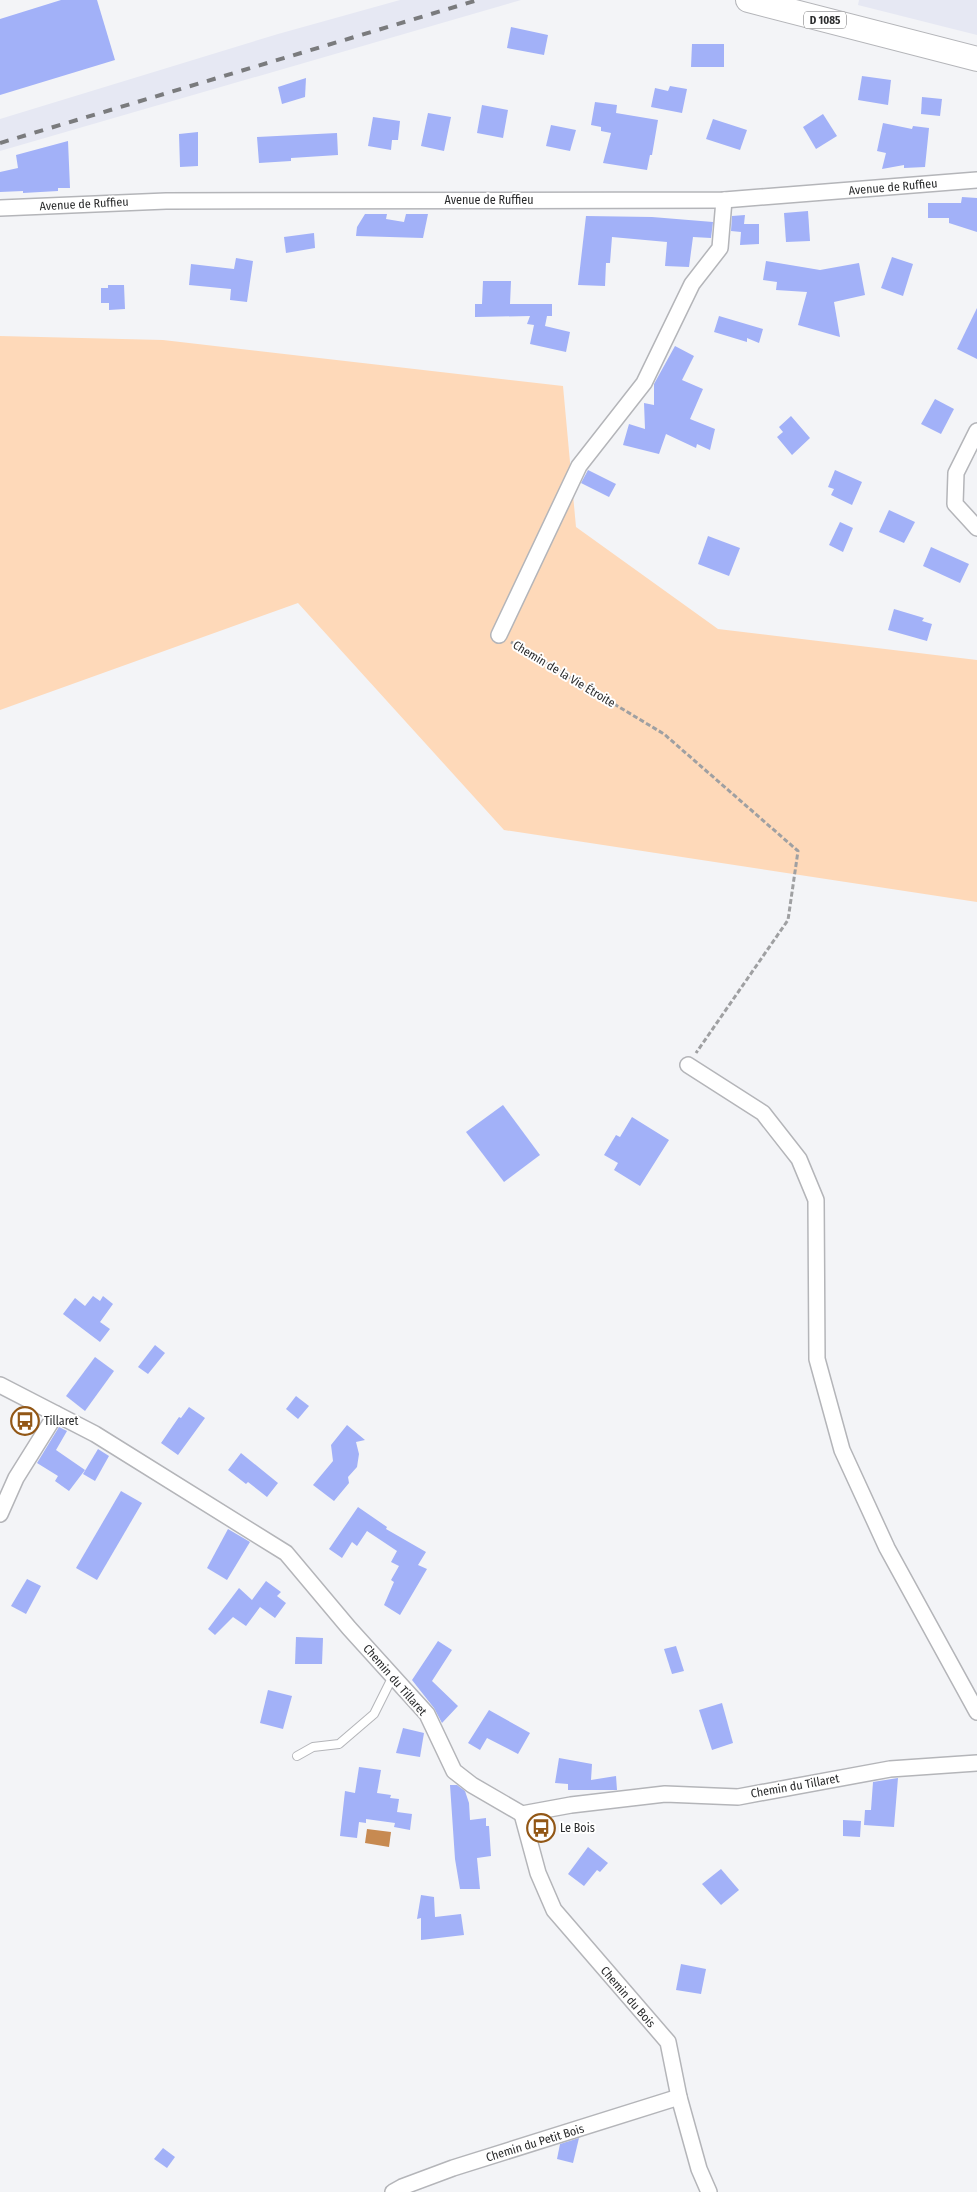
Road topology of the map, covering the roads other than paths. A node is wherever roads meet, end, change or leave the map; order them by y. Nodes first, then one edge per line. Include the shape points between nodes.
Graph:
1 (748, 0) edge
2 (977, 59) edge
3 (977, 180) edge
4 (724, 200) junction
5 (0, 208) edge
6 (977, 431) edge
7 (977, 528) edge
8 (500, 635) road end
9 (688, 1066) road end
10 (0, 1385) edge
11 (56, 1414) junction
12 (0, 1514) edge
13 (393, 1676) junction
14 (977, 1712) edge
15 (297, 1756) dead end
16 (977, 1763) edge
17 (522, 1814) junction
18 (679, 2097) junction
19 (393, 2192) edge
20 (709, 2192) edge

1 - 2 main road, D 1085
3 - 4 street, Avenue de Ruffieu
4 - 5 street, Avenue de Ruffieu via 166,200
4 - 8 street, Chemin de la Vie Étroite via 720,248 692,284 644,383 579,466
6 - 7 street via 956,473 955,504
9 - 14 street via 763,1113 799,1159 816,1200 816,1359 842,1450 887,1548
10 - 11 street, Chemin du Tillaret
11 - 12 street via 16,1478
11 - 13 street, Chemin du Tillaret via 95,1434 286,1553
13 - 15 lane via 374,1714 339,1744 313,1747
13 - 17 street, Chemin du Tillaret via 426,1714 454,1770 472,1785
16 - 17 street, Chemin du Tillaret via 890,1769 738,1797 665,1794
17 - 18 street, Chemin du Bois via 538,1873 554,1910 668,2042
18 - 19 street, Chemin du Petit Bois via 453,2168
18 - 20 street, Chemin du Bois via 699,2169

